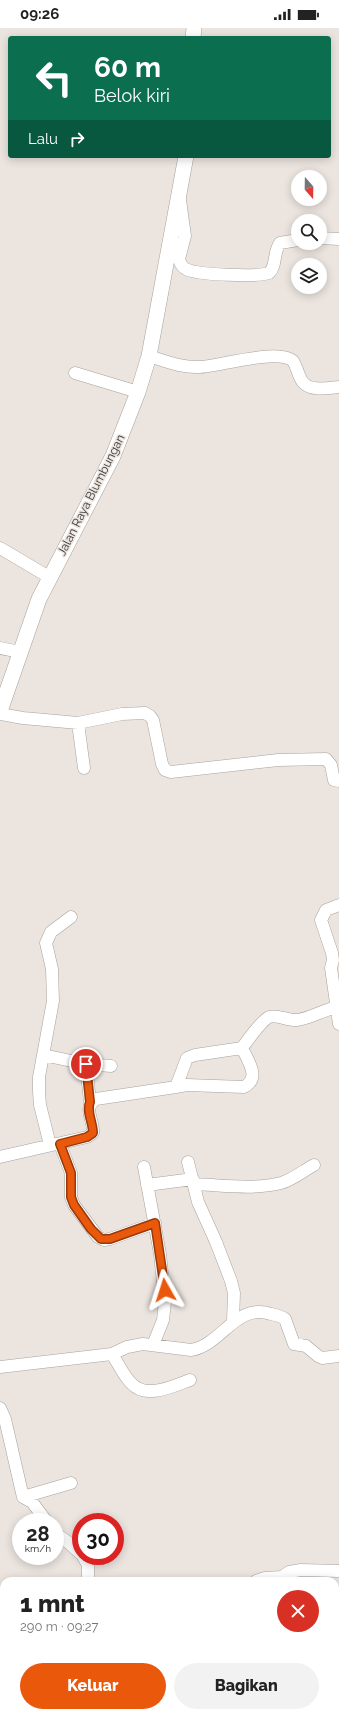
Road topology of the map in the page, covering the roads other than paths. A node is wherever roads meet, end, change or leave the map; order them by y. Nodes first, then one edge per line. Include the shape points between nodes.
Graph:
1 (186, 158) edge
2 (180, 195) junction
3 (327, 238) edge
4 (339, 239) edge
5 (291, 241) edge
6 (149, 356) junction
7 (75, 373) dead end
8 (338, 389) edge
9 (138, 392) junction
10 (0, 548) edge
11 (49, 577) junction
12 (0, 648) edge
13 (20, 652) junction
14 (0, 712) edge
15 (78, 723) junction
16 (84, 768) dead end
17 (339, 781) edge
18 (339, 905) edge
19 (71, 917) dead end
20 (337, 1007) edge
21 (339, 1024) edge
22 (242, 1048) junction
23 (43, 1055) junction
24 (86, 1064) junction
25 (112, 1066) dead end
26 (176, 1087) junction
27 (90, 1102) junction
28 (55, 1145) junction
29 (0, 1157) edge
30 (188, 1162) dead end
31 (314, 1165) dead end
32 (144, 1167) dead end
33 (193, 1181) junction
34 (147, 1185) junction
35 (155, 1223) junction
36 (233, 1322) junction
37 (153, 1345) junction
38 (112, 1354) junction
39 (339, 1356) edge
40 (0, 1367) edge
41 (190, 1380) dead end
42 (0, 1408) edge
43 (71, 1483) dead end
44 (23, 1497) junction
45 (40, 1513) edge
46 (64, 1539) edge
47 (72, 1546) edge
48 (88, 1565) edge
49 (339, 1571) edge
50 (88, 1577) edge
51 (282, 1577) edge

1 - 2 main road, Jalan Raya Blumbungan
2 - 5 street via 184,236 179,259 188,270 265,274 272,270 280,243
2 - 6 main road, Jalan Raya Blumbungan
3 - 4 street
6 - 8 street via 199,368 243,360 284,357 293,361 307,386
6 - 9 main road, Jalan Raya Blumbungan
7 - 9 street
9 - 11 main road, Jalan Raya Blumbungan via 113,456
10 - 11 street
11 - 13 main road, Jalan Raya Blumbungan
12 - 13 street
13 - 14 main road, Jalan Raya Blumbungan
14 - 15 street via 23,718
15 - 16 street
15 - 17 street via 145,712 153,720 162,764 165,770 172,772 278,760 326,759 331,765 333,778
18 - 20 street via 326,910 322,920 332,953 331,968
19 - 23 street via 51,932 46,943 52,969 53,1001
20 - 21 street
20 - 22 street via 299,1020 271,1017
22 - 26 street via 187,1058
22 - 26 street via 253,1070 253,1078 248,1085 234,1088 187,1085
23 - 24 street
23 - 28 street via 39,1092 43,1117
24 - 25 street
24 - 27 street
26 - 27 street
27 - 28 street via 88,1108 93,1133 87,1137
28 - 29 street
28 - 35 street via 71,1173 71,1197 74,1205 98,1237 110,1239
30 - 33 street
31 - 33 street via 282,1182 269,1185 242,1186
32 - 34 street
33 - 34 street
33 - 36 street via 198,1202 231,1281 234,1292
34 - 35 street
35 - 37 street via 166,1302 163,1320
36 - 37 street via 216,1339 198,1349
36 - 39 street via 254,1311 265,1312 283,1318 294,1344 306,1346 322,1358
37 - 38 street via 127,1347
38 - 40 street
38 - 41 street via 131,1384 138,1389 148,1392
42 - 44 street via 5,1419
43 - 44 street
44 - 45 street via 32,1502
46 - 47 street
48 - 50 street
49 - 51 street via 296,1570

